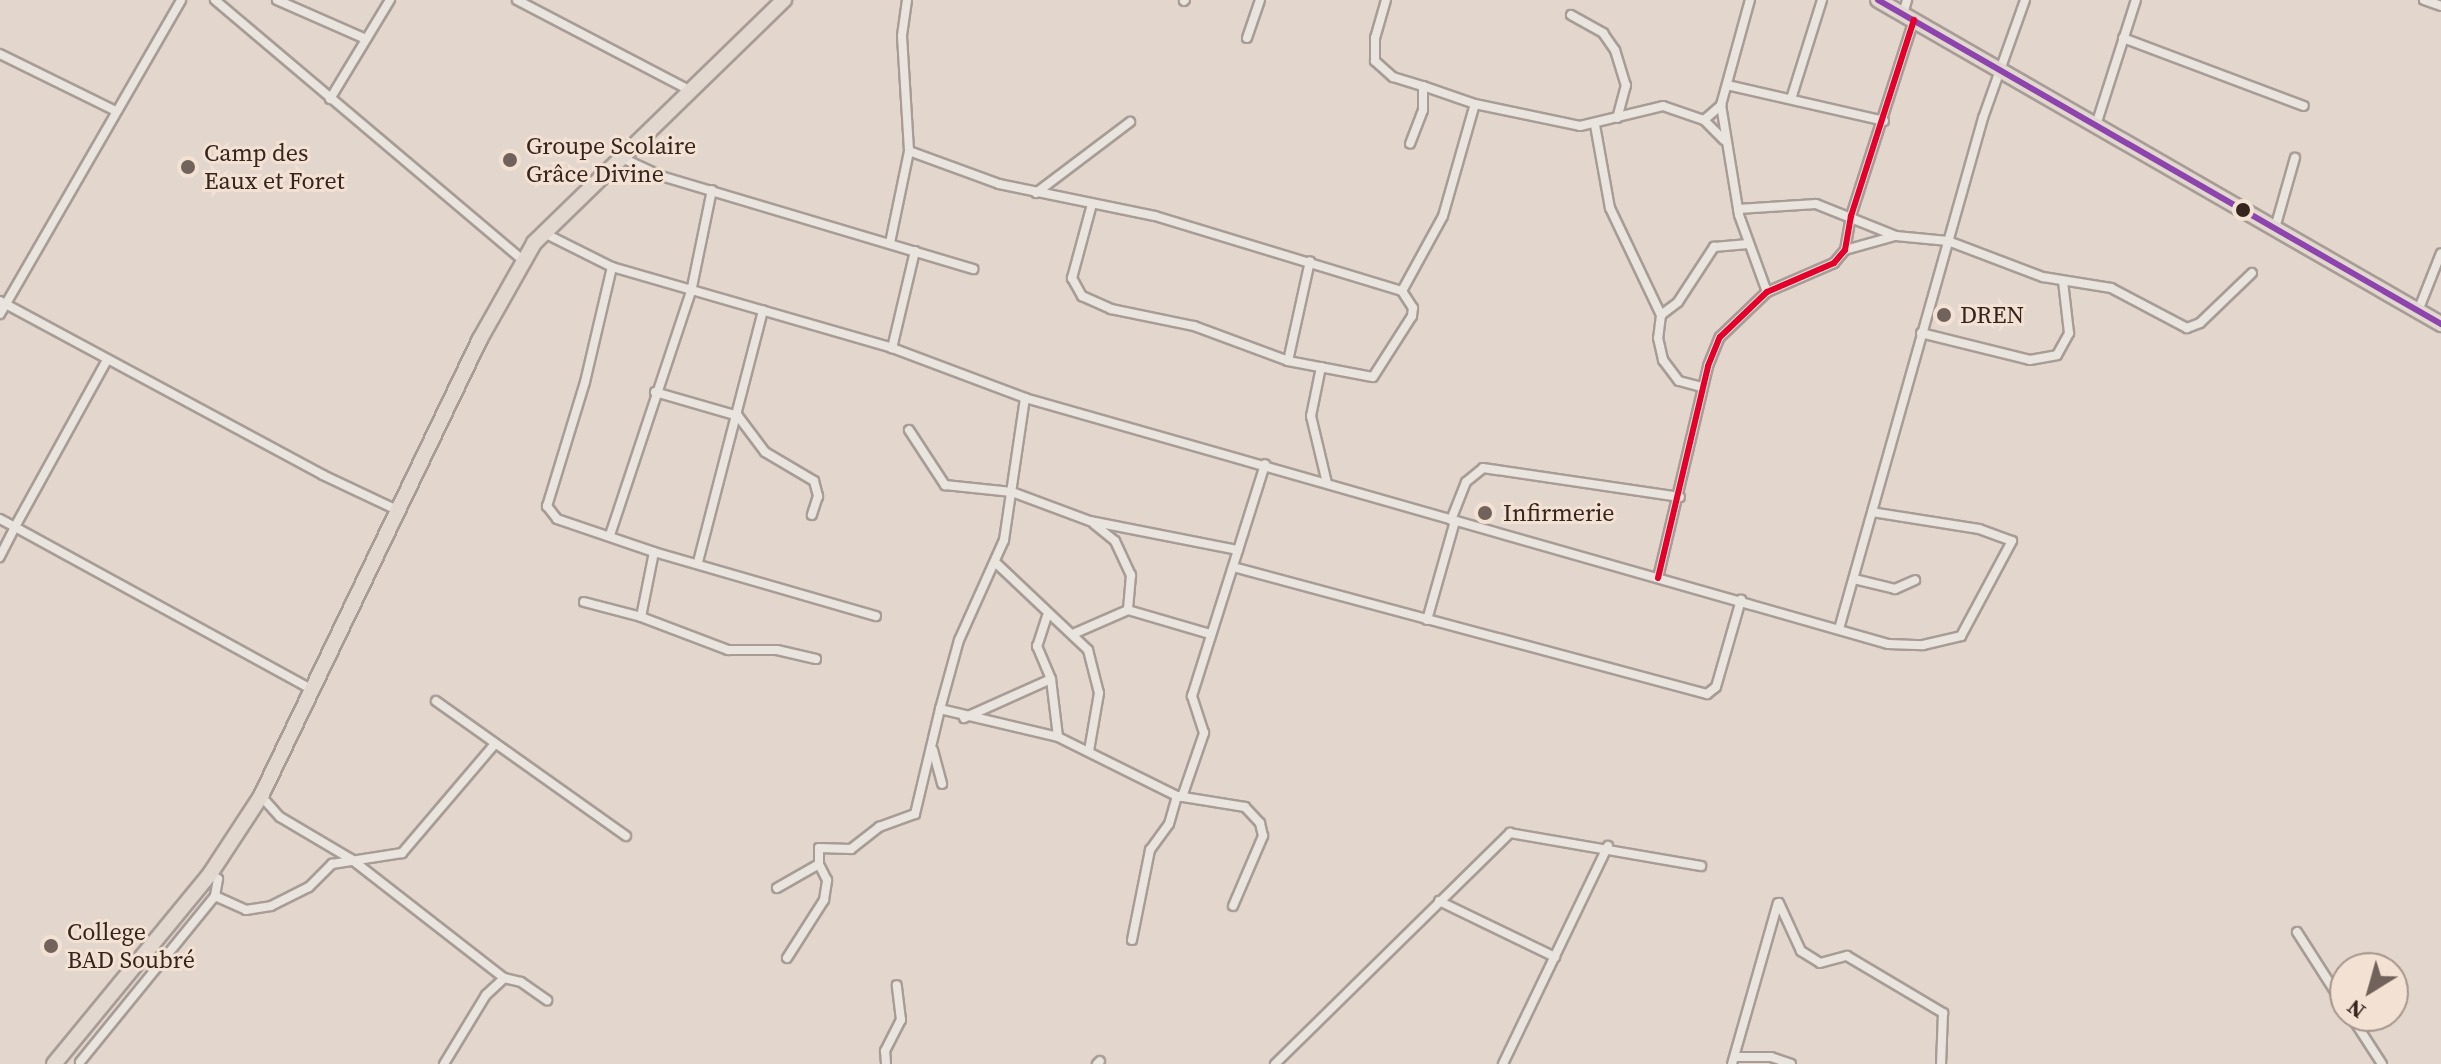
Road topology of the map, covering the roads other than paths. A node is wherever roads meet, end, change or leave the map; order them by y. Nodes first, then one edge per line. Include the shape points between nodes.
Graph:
1 (181, 0) edge
2 (215, 0) edge
3 (277, 0) edge
4 (390, 0) edge
5 (517, 0) edge
6 (784, 0) edge
7 (907, 0) edge
8 (1260, 0) edge
9 (1386, 0) edge
10 (1750, 0) edge
11 (1822, 0) edge
12 (1878, 0) edge
13 (2025, 0) edge
14 (2136, 0) edge
15 (2424, 0) edge
16 (2441, 6) edge
17 (1908, 12) edge
18 (1571, 15) dead end
19 (1247, 38) dead end
20 (2123, 38) junction
21 (366, 39) junction
22 (0, 54) edge
23 (2002, 71) junction
24 (1727, 85) junction
25 (1423, 86) junction
26 (689, 90) junction
27 (330, 99) junction
28 (1791, 99) junction
29 (1475, 104) junction
30 (1721, 105) junction
31 (2304, 106) dead end
32 (116, 111) junction
33 (1617, 118) junction
34 (1704, 120) junction
35 (1884, 121) junction
36 (1130, 122) dead end
37 (1595, 125) junction
38 (2096, 125) junction
39 (1724, 140) junction
40 (1410, 144) dead end
41 (909, 151) junction
42 (619, 156) junction
43 (2295, 158) dead end
44 (712, 190) junction
45 (1036, 193) junction
46 (1092, 204) junction
47 (1738, 209) junction
48 (1851, 216) junction
49 (2275, 228) junction
50 (542, 232) junction
51 (1896, 236) junction
52 (1948, 241) junction
53 (890, 243) junction
54 (1748, 244) junction
55 (1845, 250) junction
56 (915, 251) junction
57 (2441, 253) edge
58 (523, 260) junction
59 (1310, 261) junction
60 (612, 267) junction
61 (973, 269) dead end
62 (2252, 273) dead end
63 (2063, 281) junction
64 (1402, 291) junction
65 (691, 292) junction
66 (1767, 292) junction
67 (3, 303) edge
68 (763, 310) junction
69 (2418, 311) junction
70 (0, 314) edge
71 (1661, 315) junction
72 (2441, 324) edge
73 (1921, 333) junction
74 (892, 348) junction
75 (107, 360) junction
76 (1288, 361) junction
77 (1321, 367) junction
78 (1702, 387) junction
79 (655, 392) junction
80 (1025, 398) junction
81 (734, 413) junction
82 (909, 430) dead end
83 (1265, 464) junction
84 (1327, 483) junction
85 (1012, 492) junction
86 (1680, 497) junction
87 (400, 511) junction
88 (1872, 512) junction
89 (812, 515) dead end
90 (0, 519) edge
91 (1453, 520) junction
92 (1090, 521) junction
93 (15, 527) junction
94 (610, 535) junction
95 (1238, 550) junction
96 (654, 552) junction
97 (0, 557) edge
98 (698, 562) junction
99 (995, 562) junction
100 (1233, 567) junction
101 (1658, 578) junction
102 (1854, 579) junction
103 (1915, 580) dead end
104 (1741, 600) junction
105 (584, 602) dead end
106 (1128, 610) junction
107 (876, 616) dead end
108 (1047, 616) junction
109 (641, 617) junction
110 (1427, 620) junction
111 (1839, 629) junction
112 (1073, 634) junction
113 (1210, 634) junction
114 (816, 659) dead end
115 (1051, 679) junction
116 (315, 692) junction
117 (436, 701) dead end
118 (940, 709) junction
119 (964, 718) junction
120 (1058, 737) junction
121 (494, 745) junction
122 (932, 747) junction
123 (1089, 751) junction
124 (942, 784) dead end
125 (261, 796) junction
126 (1180, 796) junction
127 (626, 836) dead end
128 (1608, 846) junction
129 (351, 859) junction
130 (819, 864) junction
131 (1701, 866) dead end
132 (210, 874) junction
133 (777, 888) dead end
134 (215, 896) junction
135 (1439, 901) junction
136 (1233, 906) dead end
137 (2297, 932) dead end
138 (1132, 940) dead end
139 (1555, 957) junction
140 (787, 958) dead end
141 (504, 978) junction
142 (2329, 982) edge
143 (897, 985) dead end
144 (547, 1000) dead end
145 (2361, 1032) edge
146 (67, 1049) junction
147 (1734, 1061) edge
148 (82, 1063) edge
149 (54, 1064) edge
150 (444, 1064) edge
151 (886, 1064) edge
152 (1275, 1064) edge
153 (1503, 1064) edge
154 (1791, 1064) edge
155 (1941, 1064) edge
156 (2382, 1064) edge

1 - 32 street
2 - 27 street
3 - 21 street
4 - 21 street
5 - 26 street
6 - 26 main road
7 - 41 street via 902,36
8 - 19 street
9 - 25 street via 1375,38 1375,61 1393,77
10 - 24 street
11 - 28 street
12 - 17 main road
13 - 23 street
14 - 20 street
15 - 16 street
17 - 23 main road
17 - 35 street
18 - 33 street via 1603,33 1615,50 1626,85
20 - 31 street
20 - 38 street
21 - 27 street
22 - 32 street
23 - 38 main road
23 - 52 street
24 - 28 street
24 - 30 street
25 - 29 street
25 - 40 street via 1423,110
26 - 42 main road
27 - 58 street
28 - 35 street
29 - 37 street via 1542,122
29 - 64 street via 1443,216
30 - 34 street
30 - 39 street
32 - 67 street
33 - 34 street via 1656,106
33 - 37 street
34 - 39 street
35 - 48 street
36 - 45 street
37 - 71 street via 1610,208
38 - 49 main road
39 - 47 street
41 - 45 street
41 - 53 street
42 - 44 street via 661,176
42 - 50 main road
43 - 49 street
44 - 53 street
44 - 65 street
45 - 46 street
46 - 59 street
46 - 76 street via 1072,278 1082,296 1111,309 1194,326
47 - 48 street via 1794,202
47 - 54 street
48 - 51 street
48 - 55 street
49 - 69 main road
50 - 58 main road
50 - 60 street
51 - 52 street
51 - 55 street
52 - 63 street
52 - 73 street
53 - 56 street
54 - 66 street
54 - 71 street via 1714,247 1678,302
55 - 66 street via 1834,263
56 - 61 street
56 - 74 street
57 - 69 street
58 - 87 main road
59 - 64 street
59 - 76 street
60 - 65 street
60 - 94 street via 585,382 547,506 557,519
62 - 63 street via 2200,323 2187,328 2111,288
63 - 73 street via 2070,321 2065,346 2057,355 2030,360
64 - 77 street via 1412,316 1376,375
65 - 68 street
65 - 79 street
66 - 78 street via 1720,337
67 - 70 street
67 - 75 street
68 - 74 street
68 - 81 street
69 - 72 main road
71 - 78 street via 1658,338 1663,360 1679,381
73 - 88 street
74 - 80 street
75 - 87 street
75 - 93 street
76 - 77 street
77 - 84 street via 1311,416
78 - 86 street
79 - 81 street
79 - 94 street
80 - 83 street
80 - 85 street
81 - 89 street via 765,452 814,481 818,496
81 - 98 street
82 - 85 street via 945,485
83 - 84 street
83 - 95 street
84 - 91 street
85 - 92 street
85 - 99 street
86 - 91 street via 1483,468 1466,482
86 - 101 street
87 - 116 main road
88 - 102 street
88 - 111 street via 1979,529 2006,536 2012,547 1955,640 1906,646
90 - 93 street
91 - 101 street
91 - 110 street
92 - 95 street
92 - 106 street via 1115,541 1131,575
93 - 97 street
93 - 116 street
94 - 96 street
95 - 100 street
96 - 98 street
96 - 109 street
98 - 107 street
99 - 108 street via 1020,581
99 - 118 street via 959,640
100 - 110 street
100 - 113 street
101 - 104 street
102 - 103 street via 1895,589
102 - 111 street
104 - 110 street via 1716,687 1707,694
104 - 111 street
105 - 109 street
106 - 112 street
106 - 113 street
108 - 112 street
108 - 115 street via 1037,641
109 - 114 street via 728,650 777,650
112 - 123 street via 1088,650 1098,688
113 - 126 street via 1191,702 1204,733
115 - 119 street
115 - 120 street
116 - 125 main road
117 - 121 street
118 - 119 street
118 - 122 street
119 - 120 street
120 - 123 street
121 - 127 street
121 - 129 street via 402,853
122 - 124 street
122 - 130 street via 915,814 879,827 851,849 819,848
123 - 126 street
125 - 129 street via 280,817
125 - 132 main road
126 - 136 street via 1234,803 1260,823 1261,850
126 - 138 street via 1150,850
128 - 131 street
128 - 135 street via 1510,833
128 - 139 street
129 - 134 street via 332,864 309,887 271,906 246,910
129 - 141 street
130 - 133 street
130 - 140 street via 827,880 824,900
132 - 134 street via 218,879
132 - 146 main road
134 - 148 street
135 - 139 street
135 - 152 street
137 - 142 street
139 - 153 street
141 - 144 street via 521,982
141 - 150 street via 486,995
143 - 151 street via 901,1020 885,1051
145 - 156 street
146 - 148 street
146 - 149 main road
147 - 154 street via 1771,1057
147 - 155 street via 1779,903 1801,951 1820,963 1847,956 1943,1013

